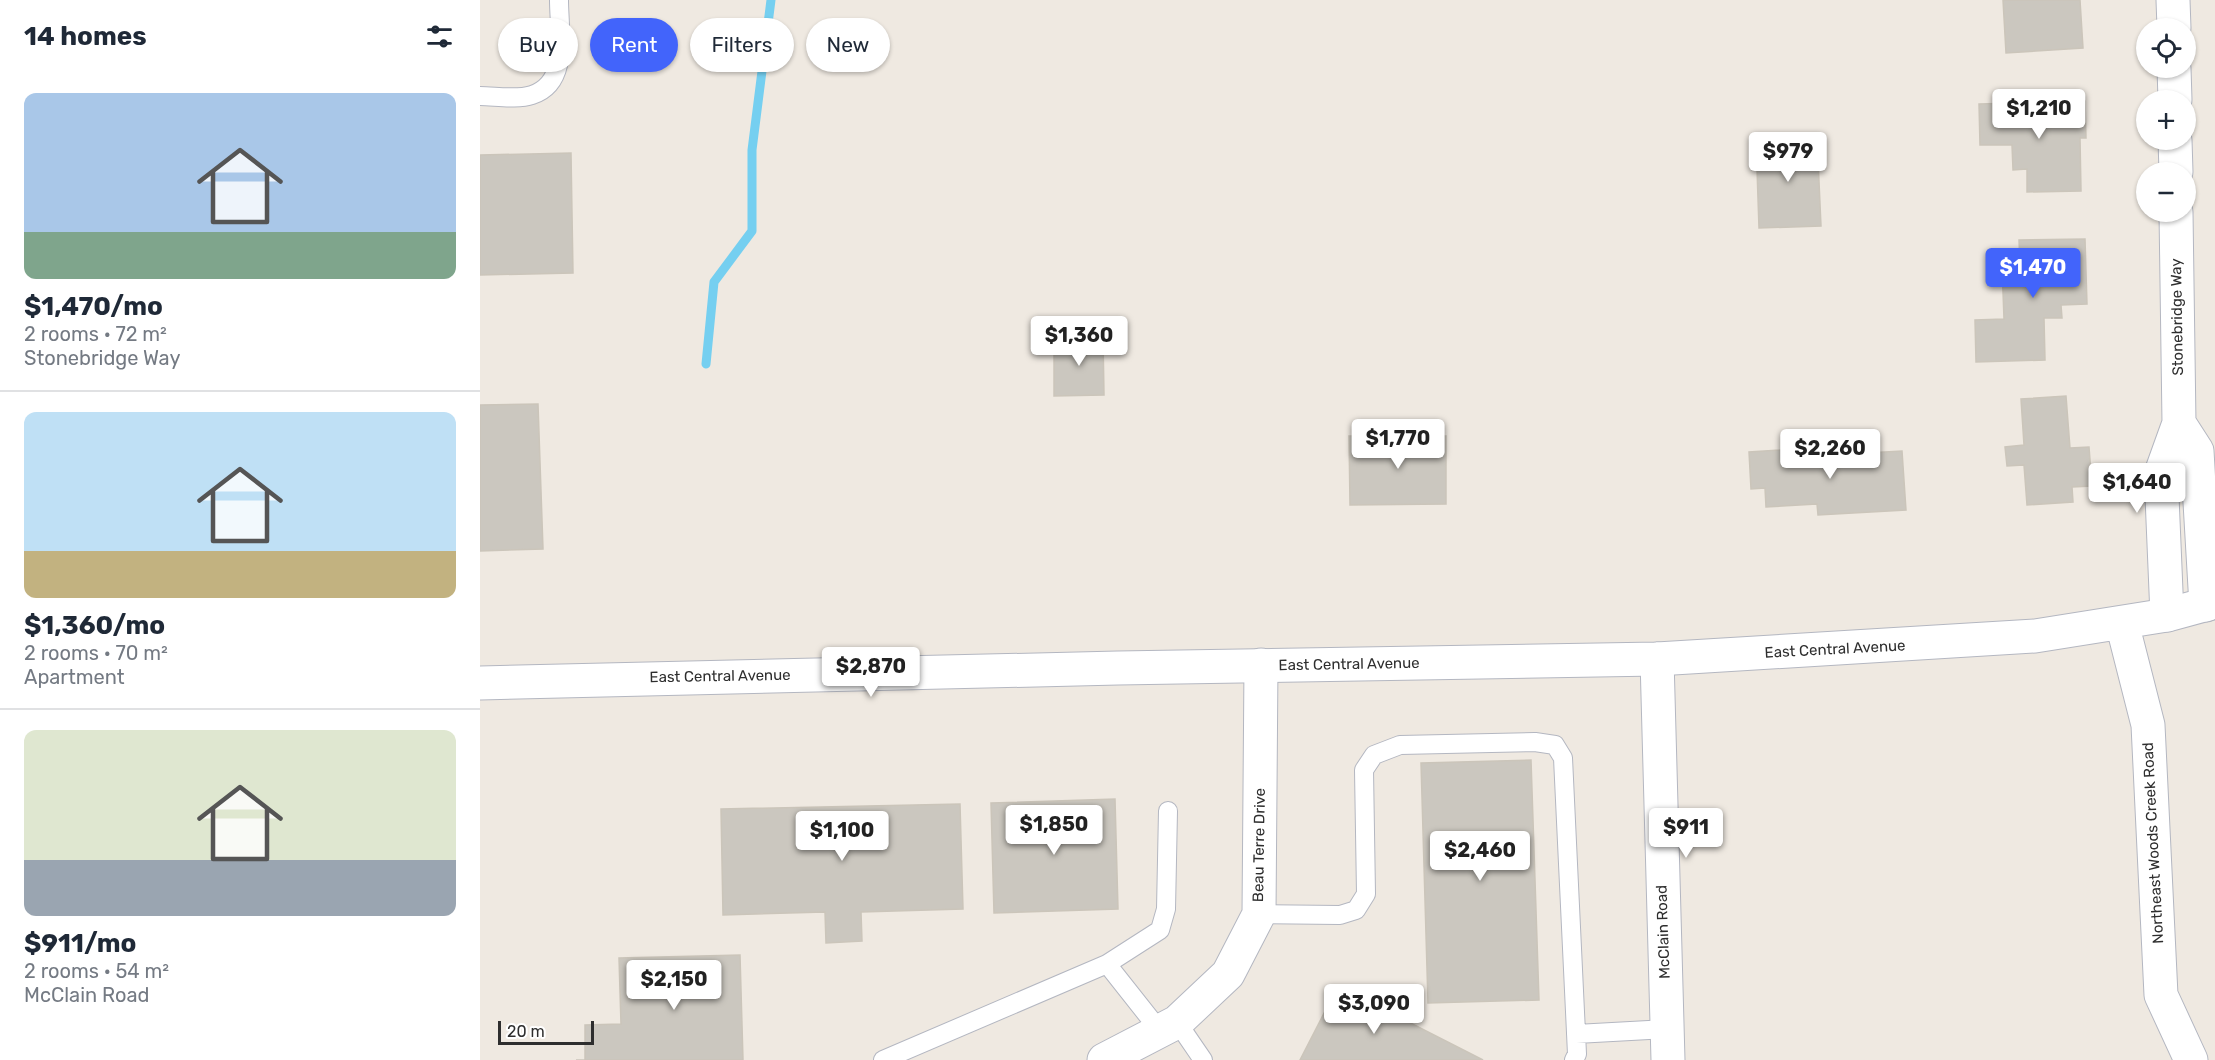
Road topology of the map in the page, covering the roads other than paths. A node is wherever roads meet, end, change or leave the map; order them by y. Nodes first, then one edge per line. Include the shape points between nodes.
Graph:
1 (559, 0) edge
2 (2173, 0) edge
3 (2174, 18) edge
4 (480, 96) edge
5 (2176, 222) edge
6 (2179, 423) junction
7 (2210, 604) edge
8 (2167, 615) junction
9 (2122, 623) junction
10 (1657, 659) junction
11 (1261, 665) junction
12 (480, 683) edge
13 (1168, 812) dead end
14 (1258, 914) junction
15 (1107, 964) junction
16 (1169, 1027) junction
17 (1576, 1034) junction
18 (1667, 1044) edge
19 (883, 1060) edge
20 (1105, 1060) edge
21 (1203, 1060) edge
22 (1574, 1060) edge
23 (2191, 1060) edge

1 - 4 lane via 559,69 546,89 530,96
2 - 3 street
5 - 6 street, Stonebridge Way
6 - 7 street via 2197,451
6 - 8 street, Stonebridge Way via 2161,473
7 - 8 street, East Central Avenue
8 - 9 street, East Central Avenue
9 - 10 street, East Central Avenue via 2035,636
9 - 23 street, Northeast Woods Creek Road via 2148,725 2161,995
10 - 11 street, East Central Avenue
10 - 18 street, McClain Road
11 - 12 street, East Central Avenue
11 - 14 street, Beau Terre Drive
13 - 15 lane via 1166,909 1160,930
14 - 16 street, Beau Terre Drive via 1228,974
14 - 17 lane via 1340,915 1356,910 1366,894 1364,770 1374,755 1400,745 1555,745 1563,758
15 - 16 lane
15 - 19 lane
16 - 20 street, Beau Terre Drive
16 - 21 lane
17 - 18 lane
17 - 22 lane

